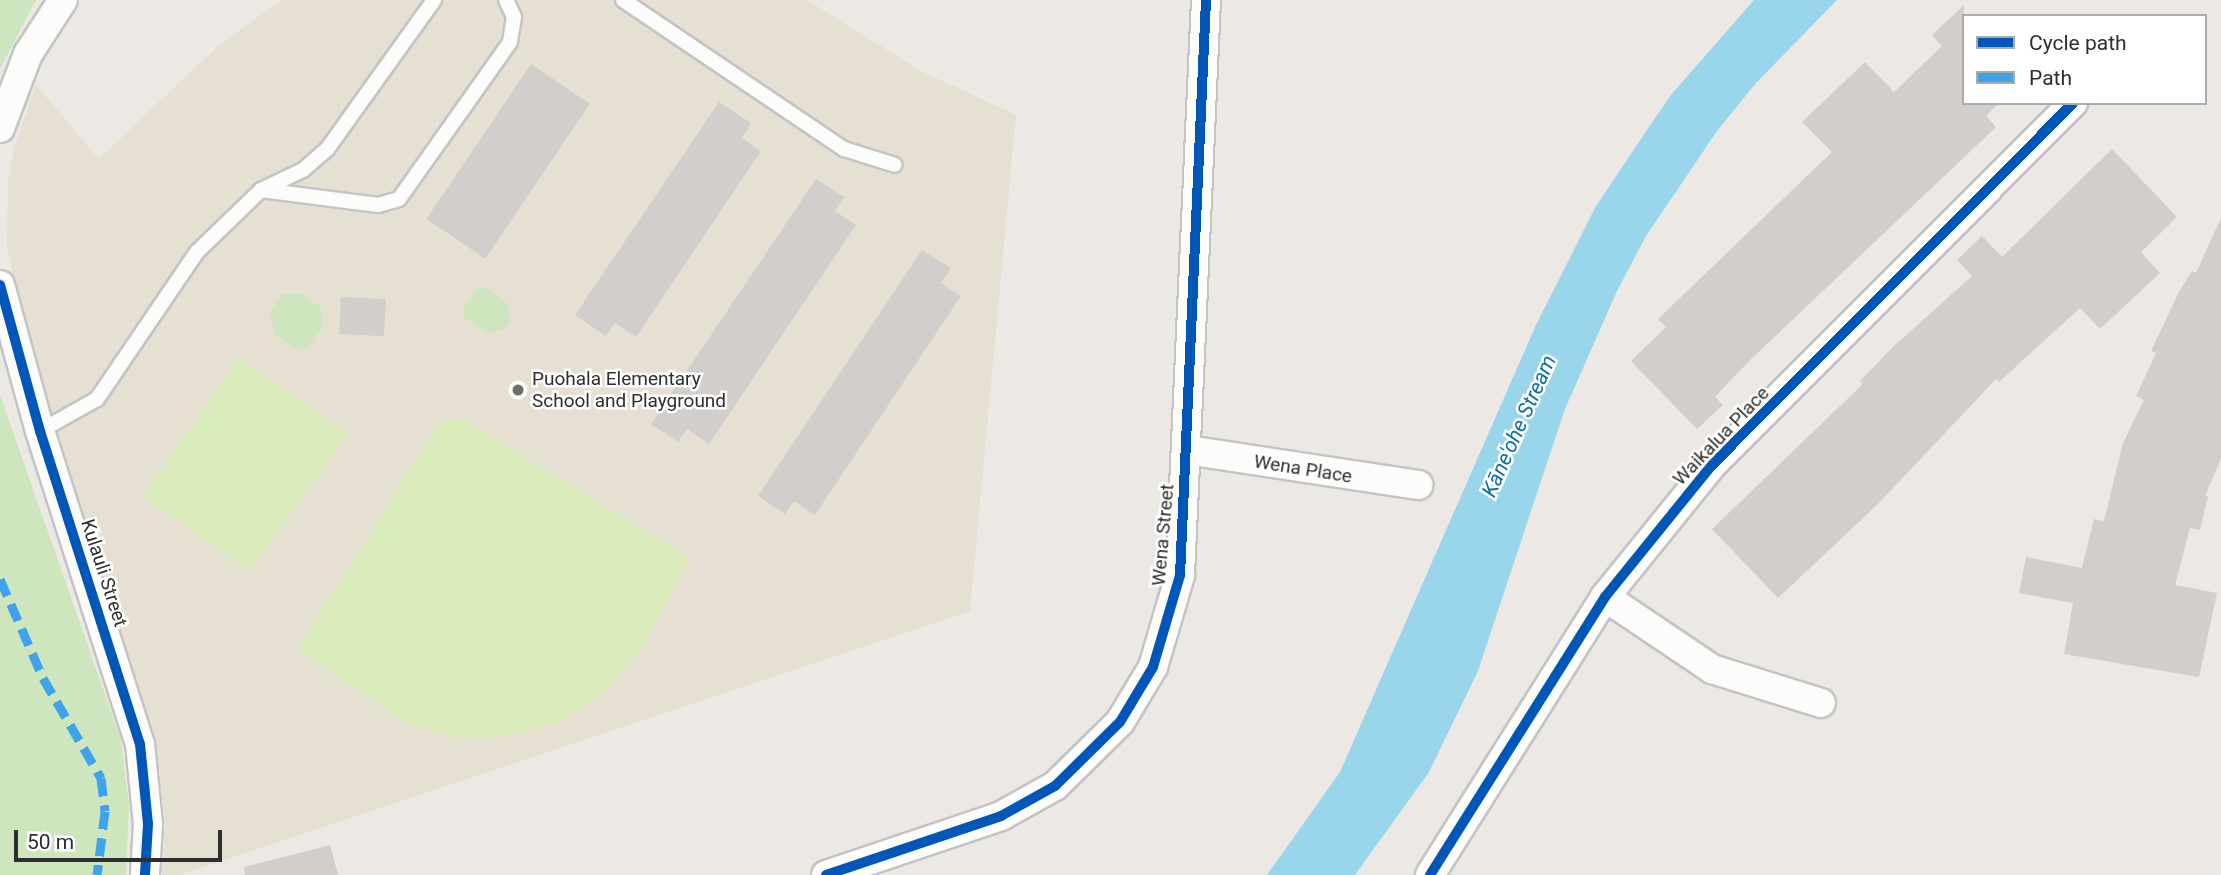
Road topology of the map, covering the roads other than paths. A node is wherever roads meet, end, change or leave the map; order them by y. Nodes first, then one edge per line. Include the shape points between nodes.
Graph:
1 (63, 0) edge
2 (434, 0) edge
3 (506, 0) edge
4 (622, 0) edge
5 (1206, 0) edge
6 (2071, 105) edge
7 (0, 128) edge
8 (895, 164) dead end
9 (261, 190) junction
10 (0, 285) edge
11 (40, 431) junction
12 (1187, 450) junction
13 (1418, 485) dead end
14 (1605, 597) junction
15 (1821, 703) dead end
16 (145, 875) edge
17 (826, 875) edge
18 (1430, 875) edge

1 - 7 street via 28,54
2 - 9 lane via 328,148 303,170
3 - 9 lane via 514,17 510,42 399,199 378,205
4 - 8 lane via 844,149 866,160
5 - 12 street, Wena Street
6 - 14 street, Waikalua Place via 1712,466
9 - 11 lane via 197,252 97,399
10 - 11 street, Kulauli Street
11 - 16 street, Kulauli Street via 139,744 148,824
12 - 13 street, Wena Place
12 - 17 street, Wena Street via 1174,606 1153,667 1121,722 1079,766 1029,802 972,827
14 - 15 street via 1712,669
14 - 18 street, Waikalua Place

